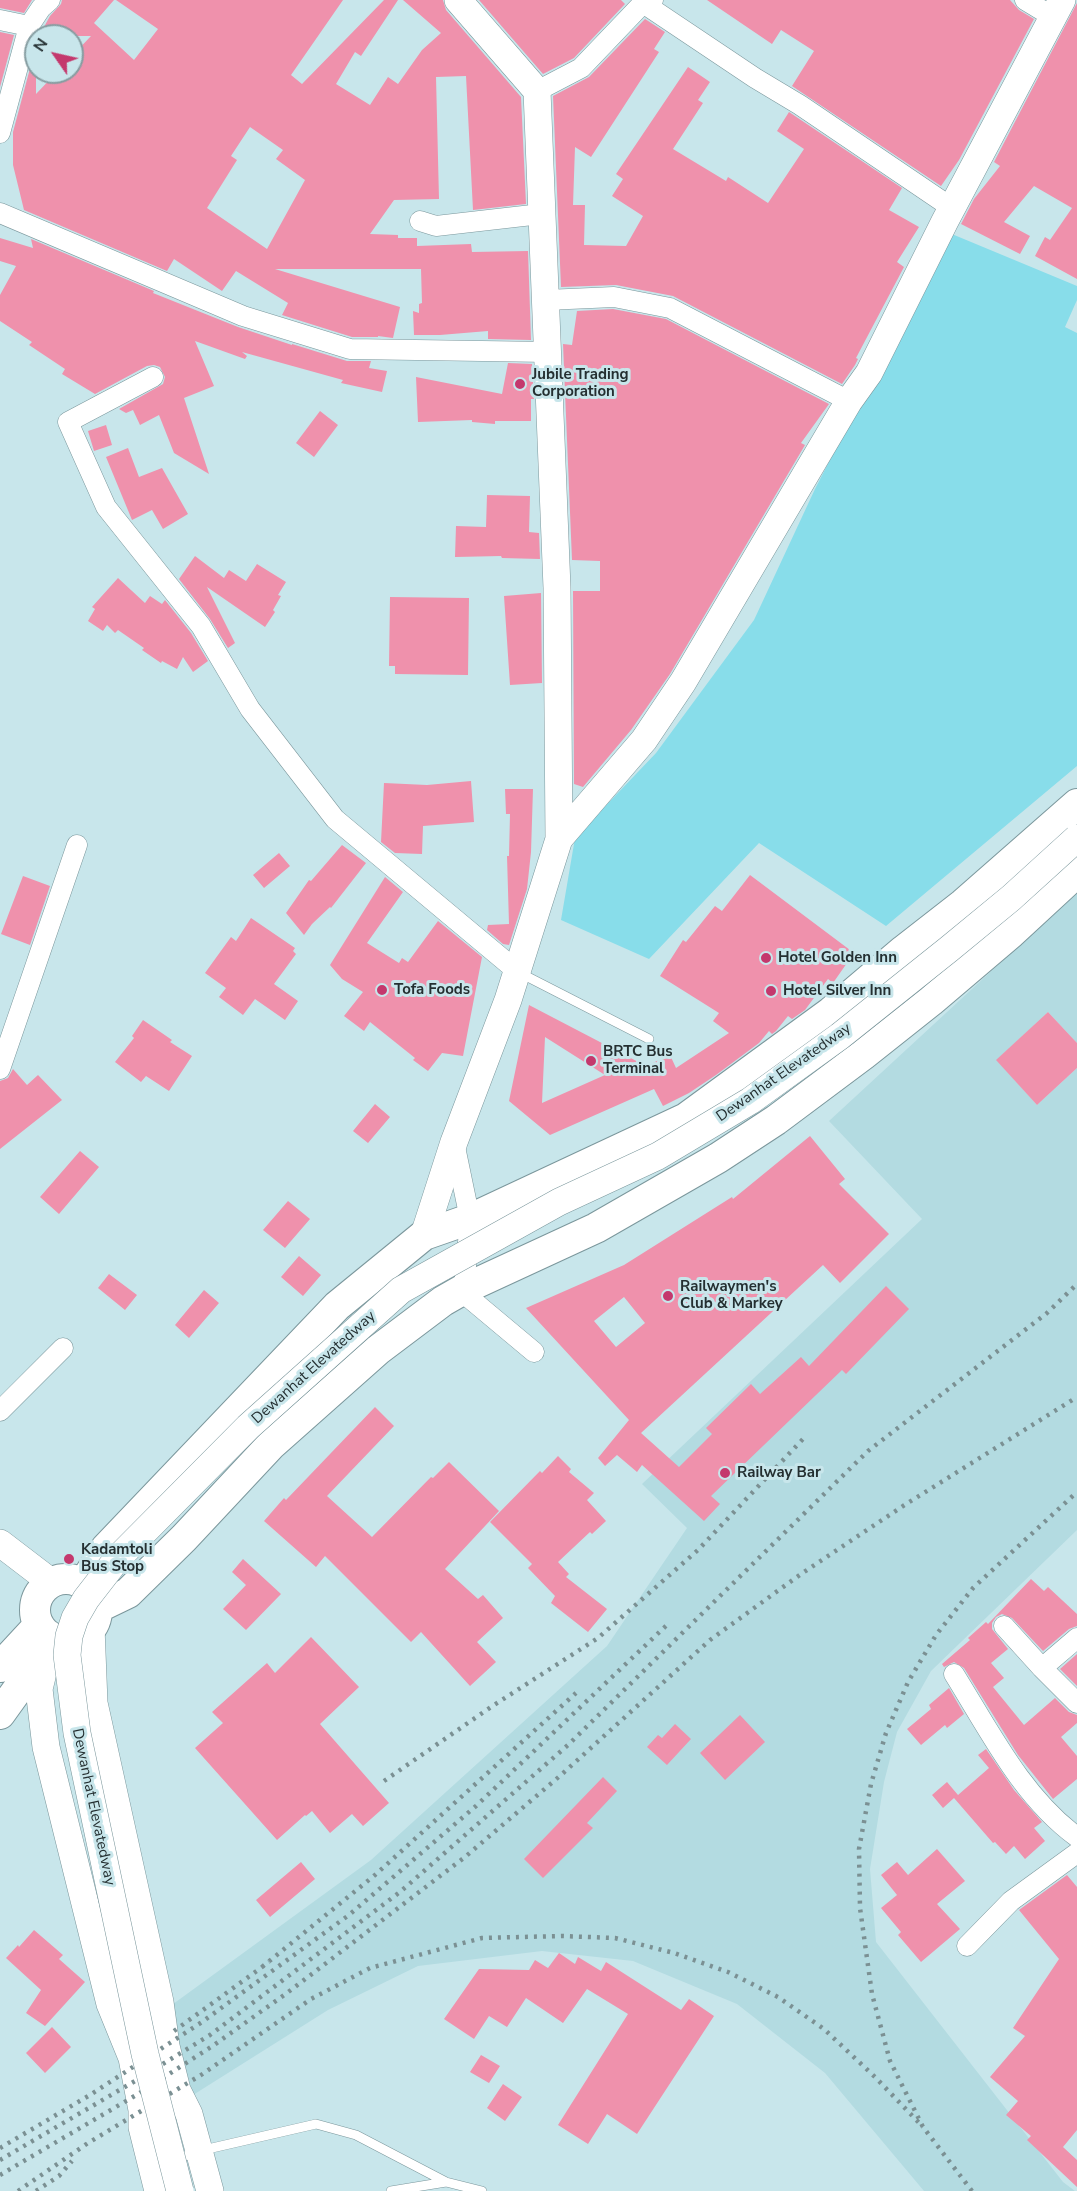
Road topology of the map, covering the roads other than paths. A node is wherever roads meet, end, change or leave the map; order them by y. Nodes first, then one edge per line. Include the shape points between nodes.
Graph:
1 (50, 0) edge
2 (458, 0) edge
3 (1025, 0) edge
4 (648, 1) edge
5 (1057, 8) edge
6 (0, 20) edge
7 (30, 24) edge
8 (24, 25) edge
9 (24, 44) edge
10 (537, 91) junction
11 (0, 133) edge
12 (952, 208) junction
13 (0, 213) edge
14 (541, 214) junction
15 (420, 221) dead end
16 (546, 300) junction
17 (548, 352) junction
18 (153, 377) dead end
19 (849, 400) junction
20 (1077, 804) edge
21 (1077, 838) edge
22 (559, 839) junction
23 (77, 845) dead end
24 (1077, 872) edge
25 (517, 971) junction
26 (649, 1039) dead end
27 (0, 1069) edge
28 (454, 1142) junction
29 (470, 1219) junction
30 (424, 1235) junction
31 (464, 1289) junction
32 (63, 1348) dead end
33 (534, 1352) dead end
34 (0, 1411) edge
35 (0, 1543) edge
36 (51, 1582) junction
37 (90, 1606) junction
38 (1004, 1626) dead end
39 (48, 1633) junction
40 (1077, 1638) edge
41 (0, 1666) edge
42 (1042, 1668) junction
43 (954, 1674) dead end
44 (1077, 1703) edge
45 (0, 1714) edge
46 (1077, 1837) edge
47 (1077, 1853) edge
48 (967, 1946) dead end
49 (199, 2151) junction
50 (155, 2180) edge
51 (446, 2182) junction
52 (180, 2191) edge
53 (210, 2191) edge
54 (391, 2191) edge
55 (482, 2191) edge

1 - 7 street
2 - 10 main road
3 - 5 street
4 - 10 street via 581,68
4 - 12 street via 755,78
5 - 12 main road
6 - 8 street
9 - 11 street
10 - 14 main road
12 - 19 main road via 869,373
13 - 17 street via 243,316 350,349
14 - 15 street via 436,226
14 - 16 main road
16 - 17 main road
16 - 19 street via 614,297 670,308
17 - 22 main road via 557,588
18 - 25 street via 68,422 106,507 201,626 250,709 334,819
19 - 22 main road via 644,740
20 - 29 main road via 831,1012 686,1118
21 - 52 main road, Dewanhat Elevatedway, bridge via 949,949 750,1101 658,1156 559,1202 401,1290 248,1427 117,1559 86,1599 75,1618 67,1655 77,1733 145,2054
22 - 25 main road
23 - 27 street
24 - 31 main road via 930,1001 776,1120 596,1228
25 - 26 lane
25 - 28 main road
28 - 29 street
28 - 30 main road
29 - 30 main road
29 - 31 street
30 - 37 main road via 337,1306 106,1548
31 - 33 street via 467,1296
31 - 37 main road via 378,1350 271,1445 128,1593
32 - 34 street
35 - 36 main road
36 - 37 main road via 73,1580
36 - 39 main road via 39,1594 35,1609
37 - 39 main road via 82,1636 71,1640
37 - 49 main road via 94,1703 160,2002 166,2046
38 - 42 street
39 - 41 main road
39 - 45 main road via 28,1675
39 - 50 main road via 39,1689 46,1747 110,2004 132,2058
40 - 42 street
42 - 44 street
43 - 46 street via 1036,1798
47 - 48 street via 1011,1901
49 - 50 lane
49 - 51 lane via 316,2124 356,2135
49 - 53 main road
51 - 54 lane
51 - 55 lane

